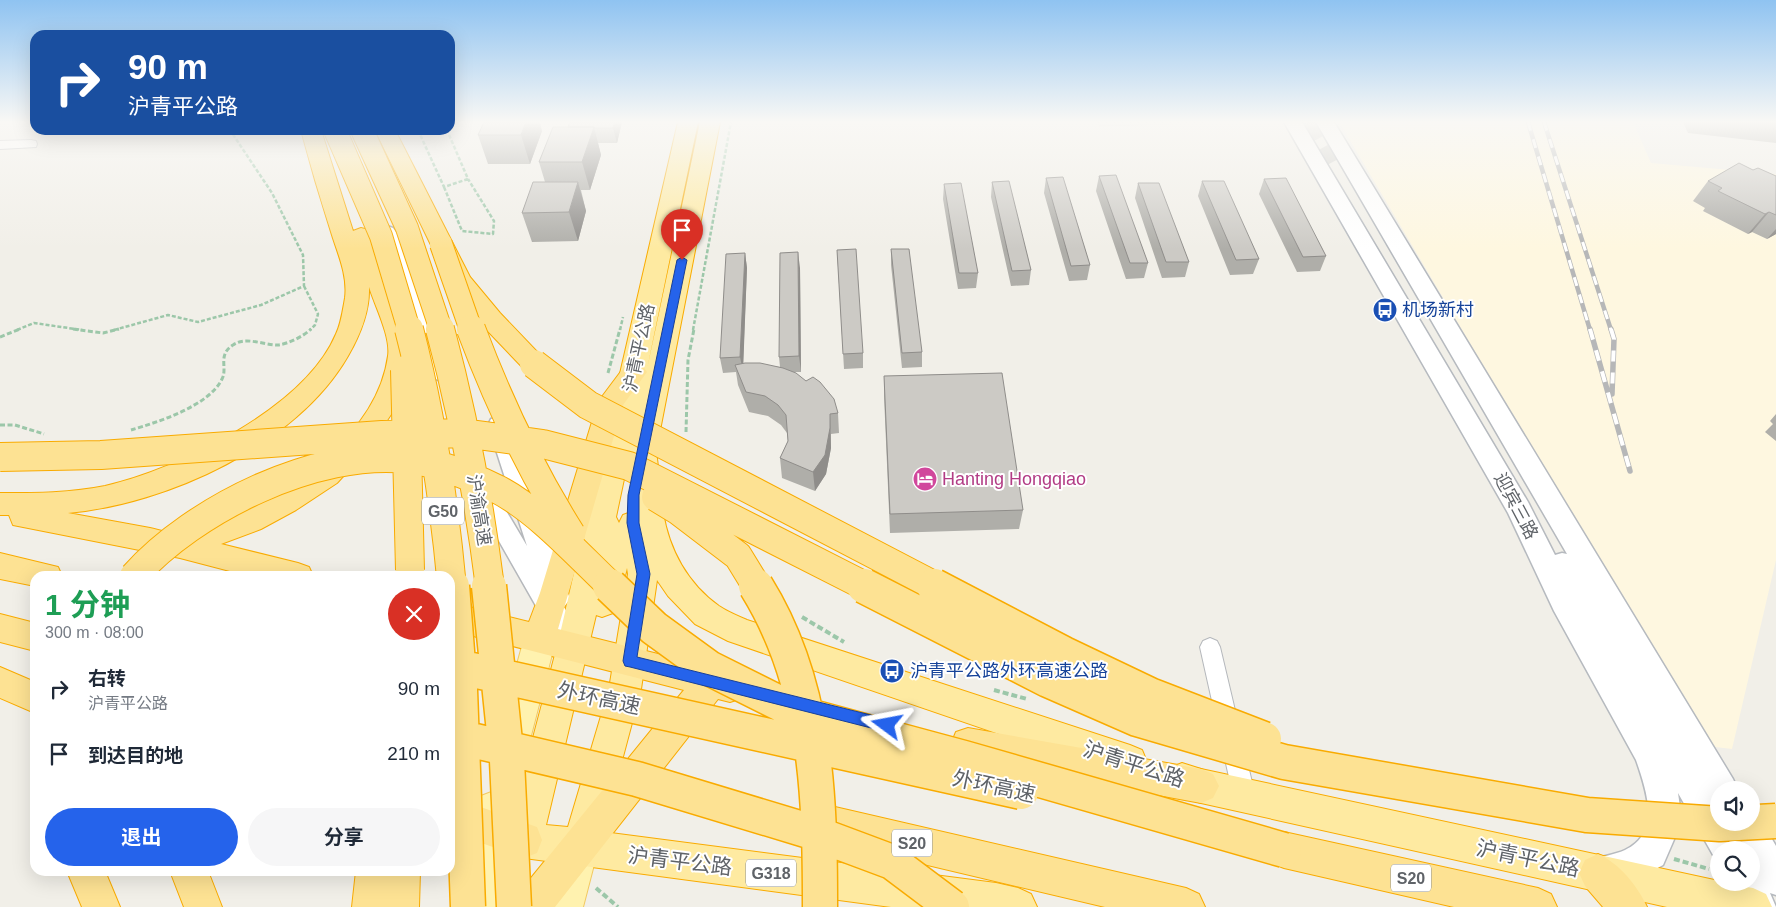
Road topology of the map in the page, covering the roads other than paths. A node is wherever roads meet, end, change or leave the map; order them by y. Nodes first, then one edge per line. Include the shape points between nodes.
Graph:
1 (320, 164) edge
2 (336, 164) edge
3 (350, 164) edge
4 (358, 164) edge
5 (377, 164) edge
6 (400, 164) edge
7 (403, 164) edge
8 (679, 164) edge
9 (701, 164) edge
10 (1349, 164) tunnel mouth
11 (1349, 164) tunnel mouth
12 (1323, 165) joint
13 (1354, 172) junction
14 (441, 244) junction
15 (403, 309) junction
16 (634, 372) junction
17 (543, 444) junction
18 (642, 451) junction
19 (0, 457) edge
20 (0, 504) edge
21 (0, 514) edge
22 (180, 546) junction
23 (9, 568) edge
24 (138, 571) edge
25 (278, 571) edge
26 (409, 571) edge
27 (451, 571) edge
28 (30, 572) edge
29 (602, 579) junction
30 (552, 600) junction
31 (1586, 604) junction
32 (455, 617) edge
33 (455, 619) edge
34 (0, 628) edge
35 (30, 635) edge
36 (540, 639) junction
37 (573, 647) junction
38 (1210, 647) dead end
39 (630, 661) junction
40 (455, 666) edge
41 (0, 669) edge
42 (30, 677) edge
43 (0, 682) edge
44 (712, 682) junction
45 (502, 688) junction
46 (30, 696) edge
47 (455, 736) edge
48 (638, 780) junction
49 (1717, 781) edge
50 (1201, 786) junction
51 (1433, 788) junction
52 (1244, 795) junction
53 (455, 816) edge
54 (1666, 821) junction
55 (1776, 821) edge
56 (489, 828) junction
57 (1747, 831) edge
58 (524, 840) junction
59 (1724, 841) edge
60 (580, 848) junction
61 (1284, 850) junction
62 (1598, 873) junction
63 (88, 876) edge
64 (192, 876) edge
65 (374, 876) edge
66 (401, 876) edge
67 (1776, 878) edge
68 (1752, 891) edge
69 (101, 907) edge
70 (203, 907) edge
71 (371, 907) edge
72 (400, 907) edge
73 (468, 907) edge
74 (489, 907) edge
75 (515, 907) edge
76 (523, 907) edge
77 (531, 907) edge
78 (564, 907) edge
79 (820, 907) edge
80 (952, 907) edge
81 (1018, 907) edge
82 (1186, 907) edge
83 (1538, 907) edge
84 (1628, 907) edge
85 (1753, 907) edge
86 (1760, 907) edge

1 - 20 highway via 355,271 357,296 354,318 344,343 323,375 299,401 256,434 202,463 157,482 106,497 54,504
2 - 22 highway via 397,332 401,354 396,378 381,410 358,442 327,475 252,521
3 - 15 highway, 沪渝高速 / G50, bridge via 381,237
4 - 30 street via 406,273 466,459 494,512
5 - 45 highway, 沪渝高速 / G50, bridge via 407,230 452,376 479,513
6 - 30 street via 458,302
7 - 14 highway
8 - 16 highway, 沪青平公路
9 - 18 highway, 沪青平公路
10 - 13 main road, 迎宾三路
11 - 13 main road
12 - 31 main road, 迎宾三路
12 - 54 main road, 迎宾三路 via 1519,509 1564,602 1650,754 1661,786
13 - 49 main road, 迎宾三路
14 - 29 highway, bridge via 465,314 516,438 555,510
14 - 51 highway, bridge via 460,280 490,319 534,364 588,404 1064,654 1150,695 1256,737
15 - 26 highway, bridge
15 - 27 highway, 沪渝高速 / G50, bridge via 437,466
16 - 30 highway via 611,402
16 - 37 highway, 沪青平公路 via 602,515 613,563 600,609
17 - 19 highway, bridge via 463,433 382,435 101,455
17 - 51 highway, bridge via 629,466 1048,680 1137,719 1284,762
17 - 79 highway, bridge via 621,476 679,511 738,556 773,613 798,680 816,773
18 - 39 highway, 沪青平公路 via 633,523 644,574
18 - 50 highway, 沪青平公路 via 652,537 664,566 681,591 708,616 739,631
21 - 22 highway
22 - 25 highway
23 - 28 highway
24 - 29 highway, bridge via 150,558 195,524 263,486 335,464 408,459 444,468 498,490 539,518
29 - 61 highway, bridge via 654,628 709,668 801,714
30 - 36 highway
30 - 37 street
31 - 54 main road via 1619,677 1664,760 1672,783 1672,804
31 - 59 main road, 迎宾三路
32 - 36 highway
33 - 73 highway, 沪渝高速 / G50, bridge
34 - 35 highway
36 - 37 highway
36 - 56 main road
37 - 39 highway
37 - 58 highway, 沪青平公路
38 - 52 street
39 - 44 highway
39 - 60 highway, 沪青平公路
40 - 61 highway, 外环高速 / S20, bridge
41 - 42 highway
43 - 46 highway
44 - 50 highway via 1001,751
44 - 60 highway
45 - 75 highway, 沪渝高速 / G50, bridge
45 - 76 highway, bridge
47 - 48 highway, S20, bridge
48 - 80 highway, bridge via 809,831 892,862
48 - 82 highway, S20, bridge
50 - 52 highway, 沪青平公路
51 - 55 highway, bridge via 1587,815 1720,824
52 - 62 highway, 沪青平公路
53 - 56 highway
54 - 62 main road via 1651,853 1630,866
56 - 58 highway
56 - 74 main road
57 - 67 main road
58 - 60 highway, 沪青平公路 / G318
58 - 75 main road
60 - 77 highway
60 - 78 main road
60 - 81 highway, 沪青平公路 / G318
61 - 83 highway, 外环高速 / S20
62 - 84 highway
62 - 85 highway, 沪青平公路
63 - 69 highway
64 - 70 highway
65 - 71 highway
66 - 72 highway
68 - 86 main road

